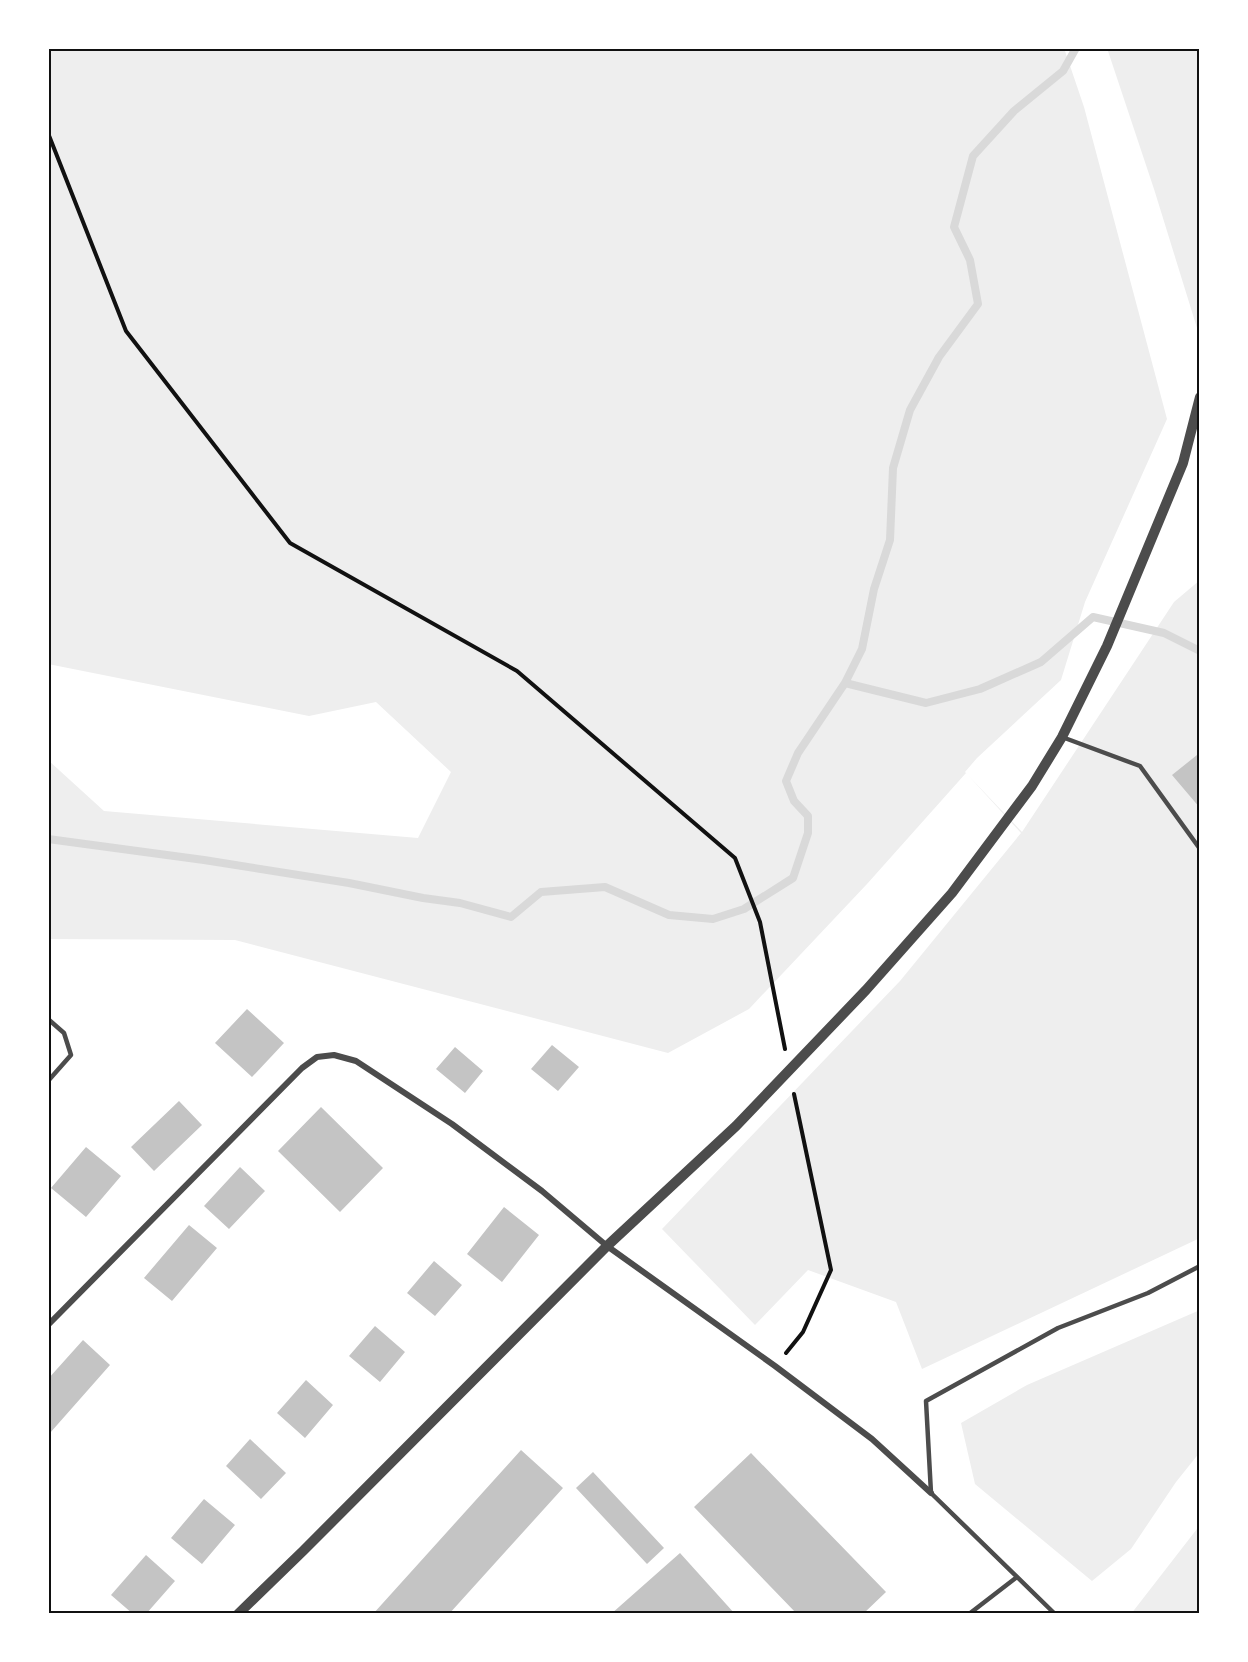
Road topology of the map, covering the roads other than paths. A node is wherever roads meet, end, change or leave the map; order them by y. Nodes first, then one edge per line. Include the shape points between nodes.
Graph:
1 (1200, 397) edge
2 (1062, 737) junction
3 (1200, 849) edge
4 (48, 1019) edge
5 (48, 1081) edge
6 (607, 1245) junction
7 (1200, 1266) edge
8 (48, 1325) edge
9 (931, 1492) junction
10 (1017, 1576) junction
11 (238, 1614) edge
12 (969, 1614) edge
13 (1055, 1614) edge

1 - 2 street via 1183,463 1107,646
2 - 3 lane via 1140,766
2 - 6 street via 1032,786 952,893 866,990 736,1126
4 - 5 lane via 64,1033 71,1055
6 - 8 street via 452,1124 356,1060 334,1055 317,1057
6 - 9 street via 872,1439
6 - 11 street
7 - 9 lane via 1148,1293 1058,1328 926,1401
9 - 10 lane
10 - 12 lane
10 - 13 lane

